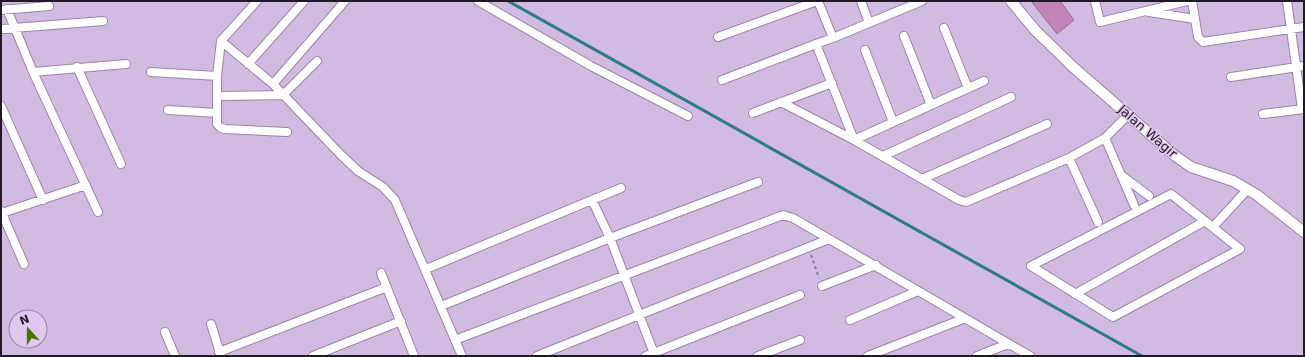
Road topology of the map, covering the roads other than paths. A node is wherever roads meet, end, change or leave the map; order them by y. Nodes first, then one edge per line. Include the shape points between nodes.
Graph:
1 (257, 1) edge
2 (304, 1) edge
3 (345, 1) edge
4 (478, 1) edge
5 (818, 1) edge
6 (861, 1) edge
7 (922, 1) edge
8 (1011, 1) edge
9 (1095, 1) edge
10 (1187, 1) edge
11 (1192, 1) edge
12 (1287, 1) edge
13 (906, 4) edge
14 (49, 6) dead end
15 (4, 10) edge
16 (1144, 12) junction
17 (1195, 20) junction
18 (103, 21) dead end
19 (869, 23) junction
20 (1304, 26) edge
21 (14, 28) junction
22 (944, 28) dead end
23 (1291, 28) junction
24 (1, 29) edge
25 (904, 36) dead end
26 (718, 37) dead end
27 (833, 38) junction
28 (221, 41) junction
29 (816, 44) junction
30 (865, 50) dead end
31 (317, 61) dead end
32 (126, 64) dead end
33 (248, 64) junction
34 (77, 67) junction
35 (1301, 67) edge
36 (32, 72) junction
37 (151, 72) dead end
38 (217, 76) junction
39 (1231, 77) dead end
40 (722, 80) dead end
41 (984, 81) dead end
42 (832, 83) junction
43 (273, 84) junction
44 (968, 88) junction
45 (283, 94) junction
46 (218, 96) junction
47 (1011, 97) dead end
48 (781, 102) junction
49 (931, 105) junction
50 (1, 106) edge
51 (1303, 109) edge
52 (168, 110) dead end
53 (217, 112) junction
54 (753, 113) dead end
55 (1263, 114) dead end
56 (1128, 115) junction
57 (688, 116) dead end
58 (893, 122) junction
59 (1047, 124) dead end
60 (287, 132) dead end
61 (1105, 138) junction
62 (854, 140) junction
63 (883, 156) junction
64 (1069, 158) junction
65 (121, 164) dead end
66 (1120, 175) junction
67 (922, 179) junction
68 (758, 182) dead end
69 (86, 185) junction
70 (621, 188) dead end
71 (1248, 189) junction
72 (1149, 196) dead end
73 (43, 200) junction
74 (592, 200) junction
75 (1134, 205) dead end
76 (2, 212) edge
77 (98, 212) dead end
78 (1098, 222) dead end
79 (1205, 222) junction
80 (1213, 228) junction
81 (1304, 232) edge
82 (610, 238) junction
83 (829, 239) junction
84 (24, 264) dead end
85 (876, 266) junction
86 (426, 269) junction
87 (381, 273) dead end
88 (624, 276) junction
89 (822, 286) road end
90 (387, 287) junction
91 (918, 291) junction
92 (1075, 294) junction
93 (800, 295) dead end
94 (441, 306) junction
95 (639, 314) junction
96 (963, 319) junction
97 (850, 320) dead end
98 (401, 321) junction
99 (211, 324) dead end
100 (165, 332) dead end
101 (456, 340) junction
102 (800, 340) dead end
103 (1008, 344) junction
104 (220, 354) edge
105 (652, 355) edge
106 (175, 356) edge
107 (313, 356) edge
108 (414, 356) edge
109 (462, 356) edge
110 (537, 356) edge
111 (758, 356) edge
112 (868, 356) edge
113 (977, 356) edge
114 (1030, 356) edge

1 - 28 street
2 - 33 street
3 - 43 street
4 - 57 street via 591,66
5 - 26 street
5 - 27 street
6 - 19 street
7 - 13 street
8 - 56 street, Jalan Wagir via 1035,30
9 - 16 street via 1100,22
10 - 16 street
11 - 17 street
12 - 23 street
13 - 19 street
14 - 15 street
15 - 21 street
16 - 17 street
17 - 23 street via 1198,37 1203,42
18 - 21 street
19 - 27 street
20 - 23 street
21 - 24 street
21 - 36 street
22 - 44 street
23 - 35 street
25 - 49 street
27 - 29 street
28 - 33 street
28 - 38 street
29 - 40 street
29 - 42 street
30 - 58 street
31 - 45 street
32 - 34 street
33 - 43 street
34 - 36 street
34 - 65 street
35 - 39 street
35 - 51 street
36 - 69 street
37 - 38 street
38 - 46 street
41 - 44 street
42 - 48 street
42 - 62 street
43 - 45 street
44 - 49 street
45 - 46 street
45 - 86 street via 341,155 358,171 383,187 395,200
46 - 53 street
47 - 63 street
48 - 54 street
48 - 62 street
49 - 58 street
50 - 73 street
51 - 55 street
52 - 53 street
53 - 60 street via 217,124 221,128
56 - 61 street
56 - 71 street, Jalan Wagir via 1191,167 1233,181
58 - 62 street
59 - 67 street
61 - 64 street
61 - 66 street
62 - 63 street
63 - 67 street
64 - 67 street via 966,202
64 - 78 street
66 - 72 street
66 - 75 street
68 - 82 street
69 - 73 street
69 - 77 street
70 - 74 street
71 - 80 street
71 - 81 street, Jalan Wagir
73 - 76 street
74 - 82 street
74 - 86 street
76 - 84 street
79 - 80 street
79 - 92 street
79 - 92 street via 1171,194 1031,266
80 - 92 street via 1240,249 1112,317
82 - 88 street
82 - 94 street
83 - 85 street
83 - 88 street via 783,215
83 - 95 street
85 - 89 street
85 - 91 street
86 - 94 street
87 - 90 street
88 - 95 street
88 - 101 street
90 - 98 street
90 - 104 street
91 - 96 street
91 - 97 street
93 - 105 street
94 - 101 street
95 - 105 street
95 - 110 street
96 - 103 street
96 - 112 street
98 - 107 street
98 - 108 street
99 - 104 street
100 - 106 street
101 - 109 street
102 - 111 street
103 - 113 street
103 - 114 street

